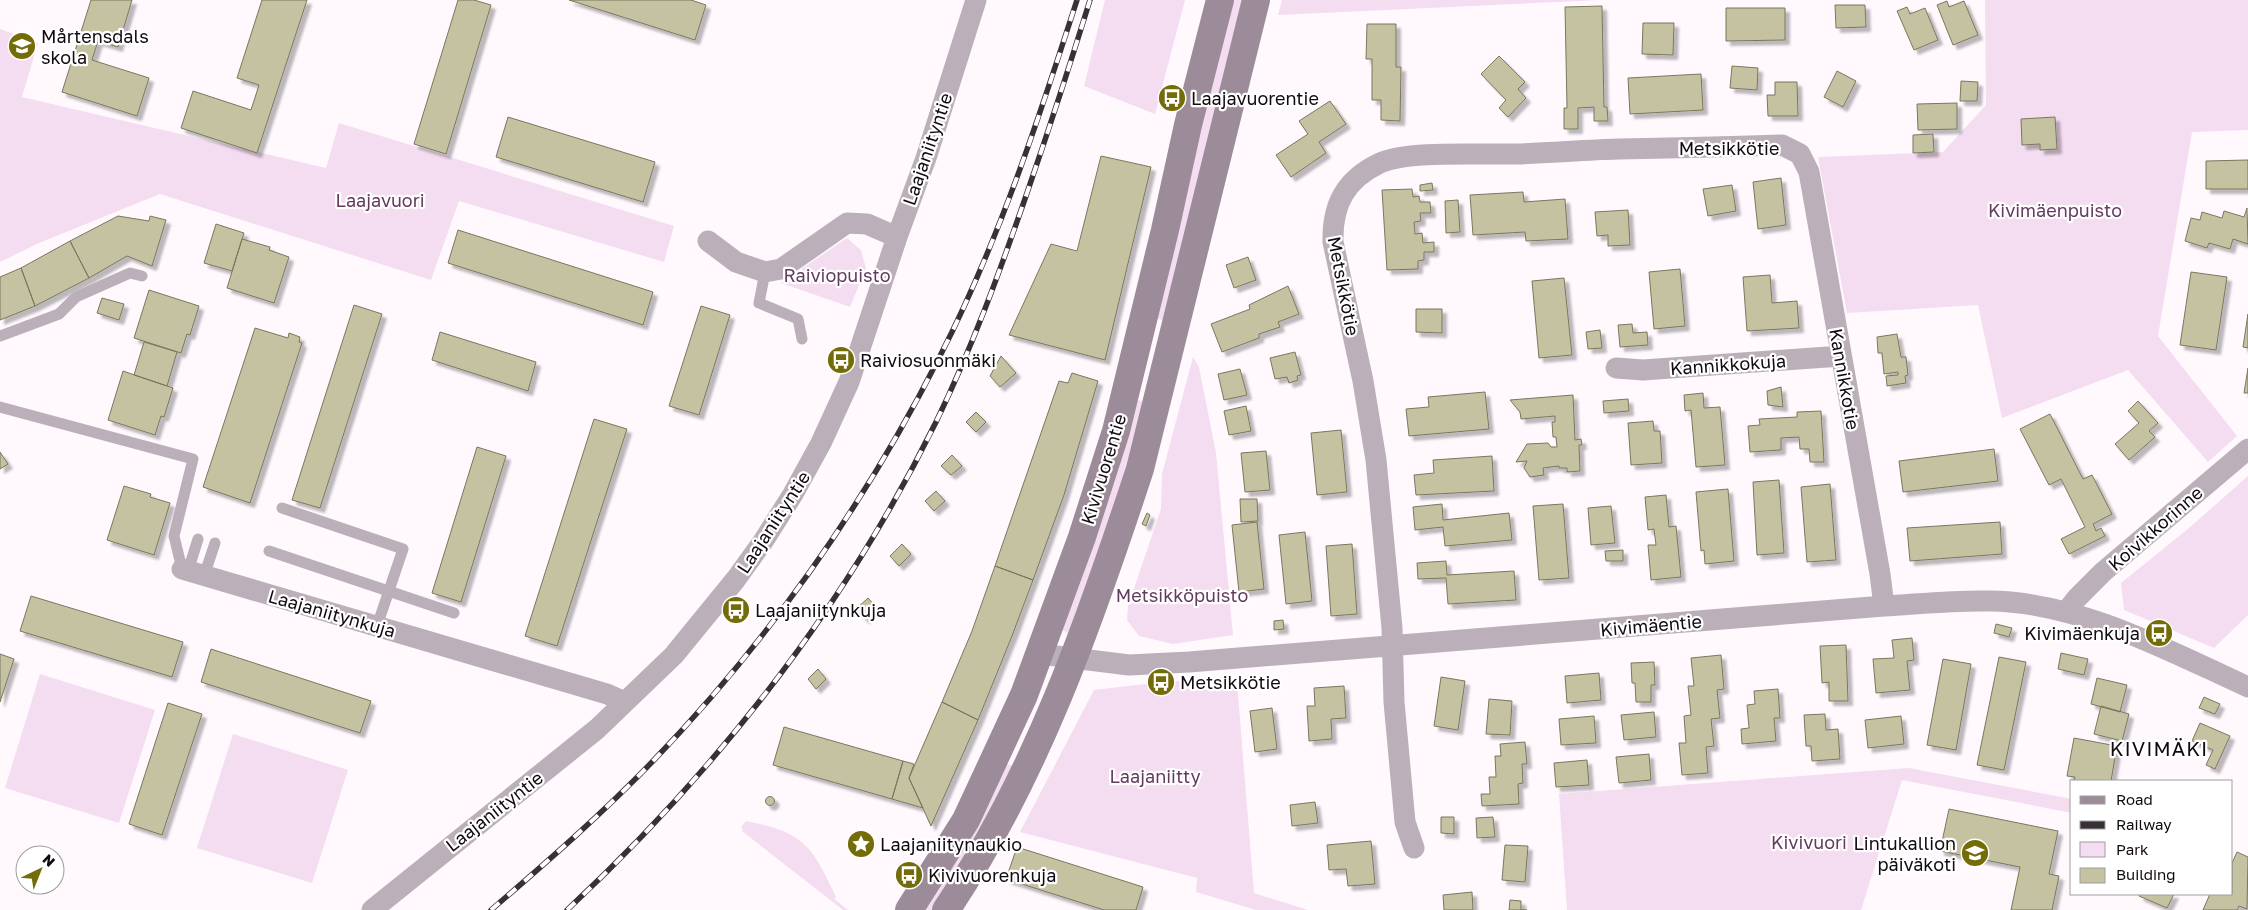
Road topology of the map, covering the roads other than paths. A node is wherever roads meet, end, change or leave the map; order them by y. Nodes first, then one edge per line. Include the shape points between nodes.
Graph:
1 (976, 0) edge
2 (1220, 0) edge
3 (1256, 0) edge
4 (1800, 154) joint
5 (897, 237) junction
6 (708, 241) dead end
7 (764, 272) junction
8 (142, 276) dead end
9 (0, 336) edge
10 (802, 340) dead end
11 (1841, 356) junction
12 (1616, 368) dead end
13 (0, 407) edge
14 (2248, 449) edge
15 (282, 508) dead end
16 (198, 539) dead end
17 (216, 543) dead end
18 (268, 551) dead end
19 (191, 572) junction
20 (389, 591) junction
21 (1884, 606) junction
22 (2066, 612) junction
23 (454, 613) dead end
24 (377, 626) junction
25 (1392, 646) junction
26 (1040, 654) junction
27 (1073, 658) junction
28 (2248, 687) edge
29 (625, 702) junction
30 (1414, 848) dead end
31 (372, 910) edge
32 (909, 910) edge
33 (946, 910) edge

1 - 5 street, Laajaniityntie via 926,158
2 - 26 street, Kivivuorentie via 1116,431
3 - 27 street, Kivivuorentie via 1140,469
4 - 11 street, Kannikkotie via 1809,172
4 - 25 street, Metsikkötie via 1782,145 1400,157 1368,169 1343,193 1333,224 1334,242 1363,380 1374,451
5 - 7 street via 866,224 847,223 780,269
5 - 29 street, Laajaniityntie via 849,382 794,494 736,579 674,654
6 - 7 street via 736,262
7 - 10 lane via 759,303 798,319
8 - 9 lane via 130,273 76,297 59,314
11 - 12 street, Kannikkokuja via 1643,370
11 - 21 street, Kannikkotie
13 - 19 lane via 193,459 174,536
14 - 22 street, Koivikkorinne via 2103,572
15 - 20 lane via 403,549
16 - 19 lane
17 - 19 lane
18 - 20 lane
19 - 24 street, Laajaniitynkuja
20 - 23 lane
20 - 24 lane
21 - 22 street, Kivimäentie via 1992,600
21 - 25 street, Kivimäentie
22 - 28 street, Kivimäentie via 2135,636
24 - 29 street, Laajaniitynkuja
25 - 27 street, Kivimäentie via 1159,664
25 - 30 street, Metsikkötie via 1405,822
26 - 27 street, Kivimäentie
26 - 32 street, Kivivuorentie via 966,820
27 - 33 street, Kivivuorentie via 1006,810
29 - 31 street, Laajaniityntie via 597,729

